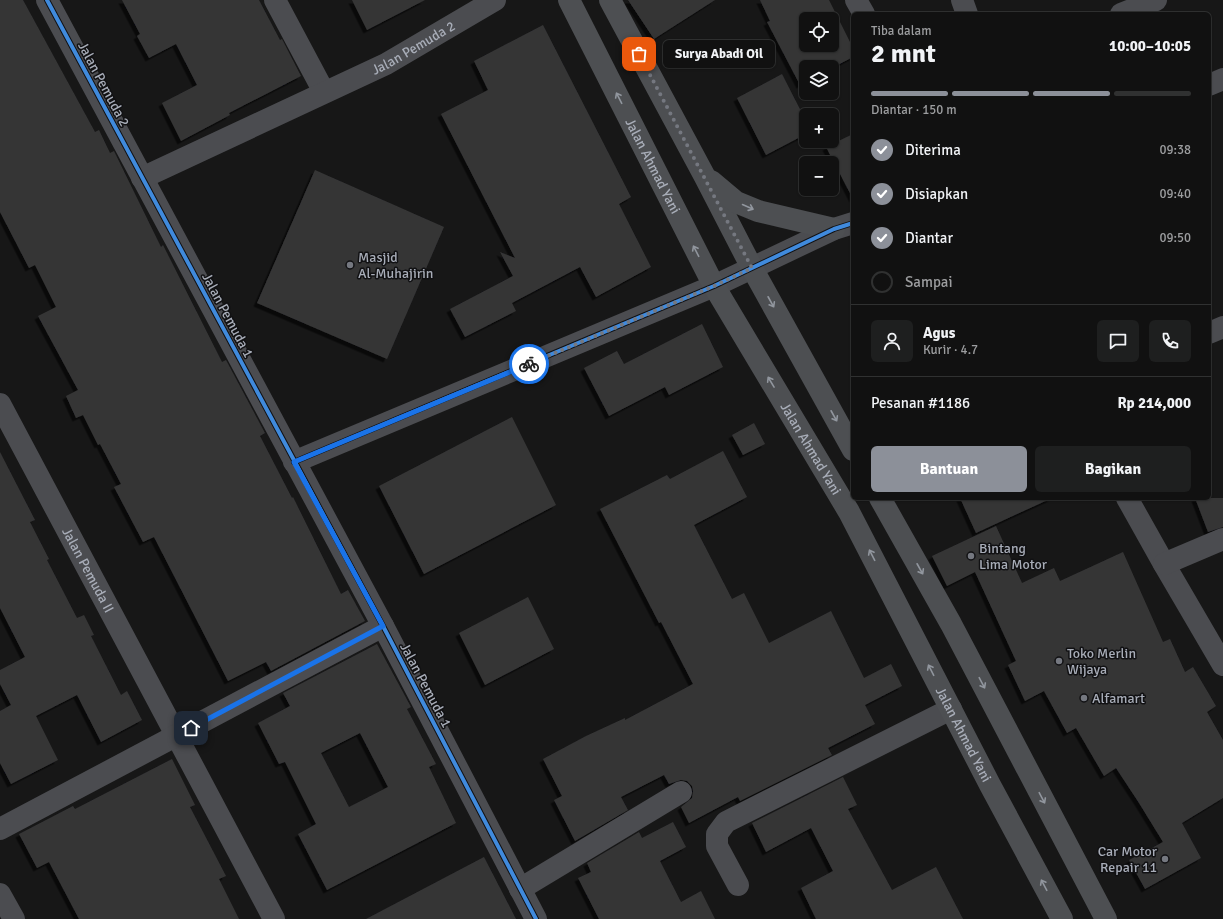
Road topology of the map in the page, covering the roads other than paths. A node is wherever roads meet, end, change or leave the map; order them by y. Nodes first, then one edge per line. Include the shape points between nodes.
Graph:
1 (47, 0) edge
2 (275, 0) edge
3 (495, 0) edge
4 (569, 0) edge
5 (610, 0) edge
6 (856, 0) edge
7 (962, 0) edge
8 (1156, 0) edge
9 (863, 12) edge
10 (966, 12) edge
11 (1126, 12) edge
12 (1223, 79) edge
13 (1211, 84) edge
14 (324, 92) junction
15 (705, 177) junction
16 (142, 178) junction
17 (844, 226) edge
18 (752, 268) junction
19 (714, 286) junction
20 (1223, 328) edge
21 (1211, 332) edge
22 (0, 404) edge
23 (851, 446) edge
24 (294, 462) junction
25 (881, 500) edge
26 (1128, 500) edge
27 (1223, 539) edge
28 (1164, 564) junction
29 (383, 626) junction
30 (1223, 665) edge
31 (951, 708) junction
32 (177, 735) junction
33 (681, 792) dead end
34 (0, 829) edge
35 (738, 885) dead end
36 (520, 889) junction
37 (0, 894) edge
38 (14, 919) edge
39 (274, 919) edge
40 (536, 919) edge
41 (1062, 919) edge
42 (1106, 919) edge

1 - 16 street, Jalan Pemuda 2
2 - 14 street
3 - 14 street, Jalan Pemuda 2 via 386,64
19 -> 4 main road, Jalan Ahmad Yani
5 - 15 main road
6 - 9 street
7 - 10 street
8 - 11 street
12 - 13 street
14 - 16 street, Jalan Pemuda 2
15 -> 17 main road via 736,202 758,211
15 - 18 main road
16 - 24 street, Jalan Pemuda 1
17 - 18 street
18 - 19 street
18 -> 23 main road
19 - 24 street
31 -> 19 main road, Jalan Ahmad Yani via 850,512
20 - 21 street
22 - 32 street, Jalan Pemuda II
24 - 29 street, Jalan Pemuda 1
25 -> 42 main road via 951,624
26 - 28 street
27 - 28 street
28 - 30 street
29 - 32 street
29 - 36 street, Jalan Pemuda 1
31 - 35 street via 726,822 717,834 717,846
41 -> 31 main road, Jalan Ahmad Yani
32 - 34 street
32 - 39 street, Jalan Pemuda II
33 - 36 street
36 - 40 street, Jalan Pemuda 1
37 - 38 street

